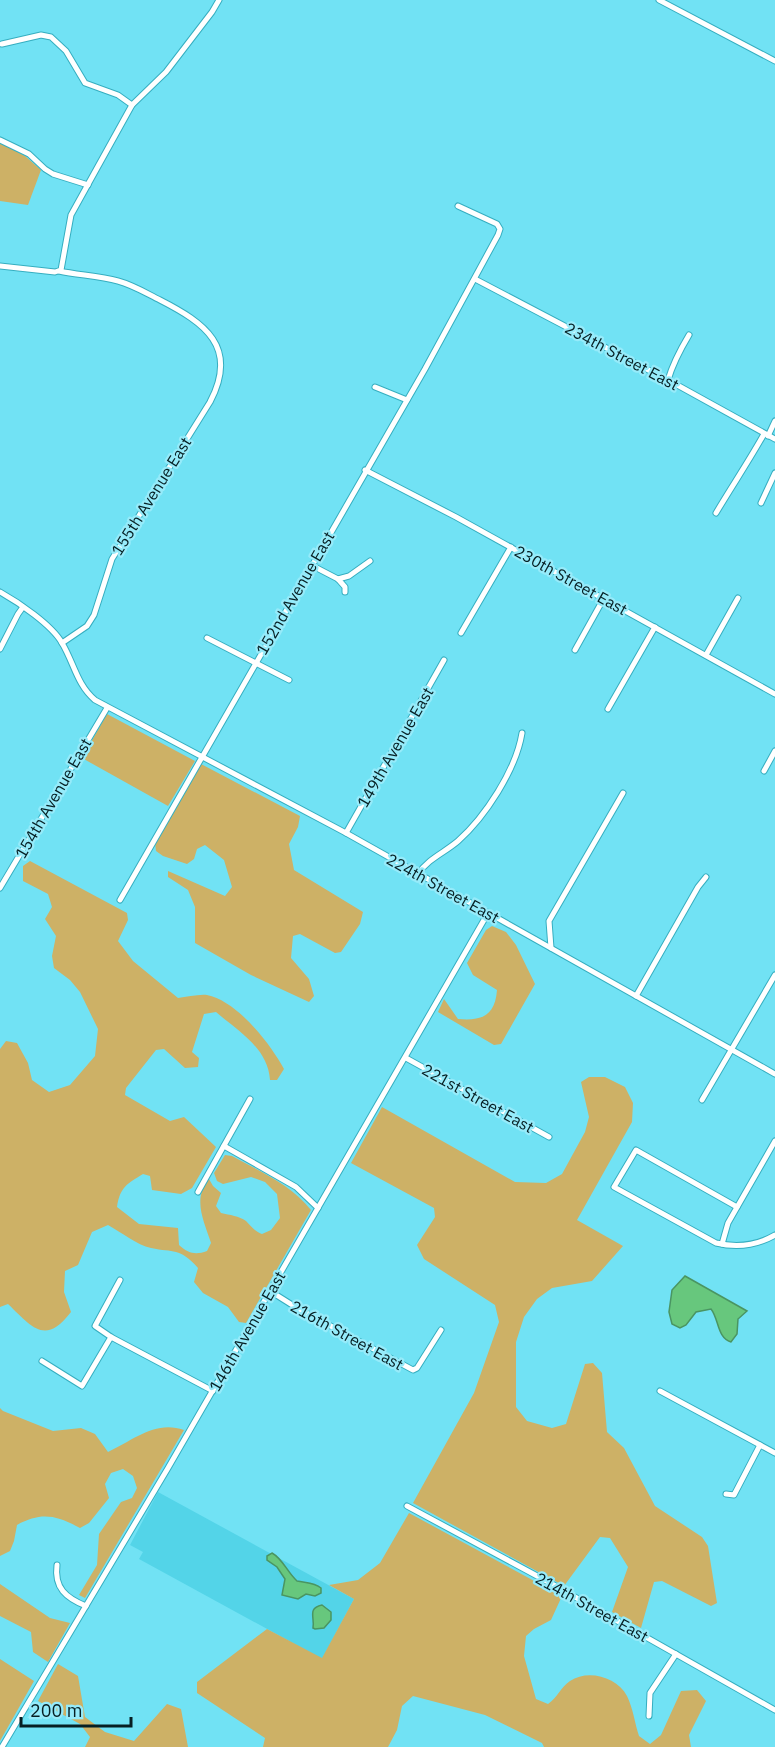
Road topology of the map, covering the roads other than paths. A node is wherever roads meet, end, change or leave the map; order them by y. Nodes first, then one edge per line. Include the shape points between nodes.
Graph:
1 (219, 0) edge
2 (659, 0) edge
3 (2, 44) dead end
4 (775, 61) edge
5 (132, 105) junction
6 (0, 140) edge
7 (88, 185) junction
8 (458, 206) dead end
9 (0, 266) edge
10 (59, 271) junction
11 (474, 279) junction
12 (689, 335) dead end
13 (668, 380) junction
14 (375, 387) dead end
15 (406, 400) junction
16 (775, 421) edge
17 (766, 435) junction
18 (775, 440) edge
19 (365, 470) junction
20 (775, 473) edge
21 (761, 503) dead end
22 (716, 513) dead end
23 (511, 547) junction
24 (369, 561) dead end
25 (311, 565) junction
26 (346, 578) junction
27 (338, 579) junction
28 (0, 592) edge
29 (604, 598) junction
30 (738, 598) dead end
31 (23, 608) junction
32 (655, 627) junction
33 (461, 633) dead end
34 (207, 638) dead end
35 (62, 643) junction
36 (0, 649) edge
37 (575, 650) dead end
38 (706, 655) junction
39 (444, 660) dead end
40 (256, 663) junction
41 (289, 680) dead end
42 (775, 694) edge
43 (107, 708) junction
44 (608, 709) dead end
45 (522, 733) dead end
46 (775, 751) edge
47 (201, 758) junction
48 (764, 771) dead end
49 (623, 793) dead end
50 (346, 833) junction
51 (418, 874) junction
52 (706, 877) dead end
53 (0, 888) edge
54 (120, 900) dead end
55 (488, 913) junction
56 (551, 948) junction
57 (775, 975) edge
58 (636, 996) junction
59 (731, 1049) junction
60 (406, 1058) junction
61 (775, 1074) edge
62 (250, 1099) dead end
63 (702, 1100) dead end
64 (549, 1137) dead end
65 (775, 1141) edge
66 (224, 1146) junction
67 (198, 1192) dead end
68 (738, 1207) junction
69 (318, 1208) junction
70 (773, 1236) edge
71 (722, 1244) junction
72 (775, 1245) edge
73 (120, 1280) dead end
74 (270, 1291) junction
75 (441, 1330) dead end
76 (111, 1337) junction
77 (42, 1361) dead end
78 (213, 1391) junction
79 (660, 1391) dead end
80 (760, 1445) junction
81 (775, 1453) edge
82 (726, 1494) dead end
83 (407, 1506) dead end
84 (57, 1565) dead end
85 (86, 1606) junction
86 (676, 1654) junction
87 (775, 1710) edge
88 (649, 1716) dead end
89 (2, 1747) edge

1 - 5 street via 166,72
2 - 4 street
3 - 5 street via 51,36 66,51 86,83 114,93
5 - 7 street
6 - 7 street via 28,153 53,174
7 - 10 street via 71,218 63,267
8 - 11 street via 500,229
9 - 10 street
10 - 35 street, 155th Avenue East via 132,286 194,319 213,339 220,361 216,390 112,559 94,615 87,626
11 - 13 street, 234th Street East
11 - 15 street, 152nd Avenue East
12 - 13 street
13 - 17 street, 234th Street East
14 - 15 street
15 - 19 street, 152nd Avenue East
16 - 17 street
17 - 18 street, 234th Street East
17 - 22 street
19 - 23 street, 230th Street East
19 - 25 street, 152nd Avenue East
20 - 21 street
23 - 29 street, 230th Street East
23 - 33 street
24 - 26 street
25 - 27 street
25 - 40 street, 152nd Avenue East
26 - 27 street
26 - 27 street via 349,582 345,590
28 - 31 street, 224th Street East
29 - 32 street, 230th Street East
29 - 37 street
30 - 38 street
31 - 35 street, 224th Street East
31 - 36 street
32 - 38 street, 230th Street East
32 - 44 street
34 - 40 street
35 - 43 street, 224th Street East via 84,689
38 - 42 street, 230th Street East
39 - 50 street, 149th Avenue East
40 - 41 street
40 - 47 street, 152nd Avenue East
43 - 47 street, 224th Street East
43 - 53 street, 154th Avenue East
45 - 51 street via 517,756 481,817
46 - 48 street
47 - 50 street, 224th Street East
47 - 54 street, 152nd Avenue East
49 - 56 street via 549,921
50 - 51 street, 224th Street East
51 - 55 street, 224th Street East
52 - 58 street
55 - 56 street, 224th Street East
55 - 60 street, 146th Avenue East
56 - 58 street, 224th Street East
57 - 59 street
58 - 59 street, 224th Street East
59 - 61 street, 224th Street East
59 - 63 street
60 - 64 street, 221st Street East
60 - 69 street, 146th Avenue East
62 - 66 street
65 - 68 street
66 - 67 street
66 - 69 street via 296,1187
68 - 71 street
68 - 71 street via 636,1150 614,1187
69 - 74 street, 146th Avenue East
70 - 71 street via 746,1245
70 - 72 street
73 - 76 street via 95,1324
74 - 75 street, 216th Street East via 413,1370
74 - 78 street, 146th Avenue East
76 - 77 street via 82,1386
76 - 78 street
78 - 85 street, 146th Avenue East
79 - 80 street
80 - 81 street
80 - 82 street via 734,1495
83 - 86 street, 214th Street East
84 - 85 street via 57,1581 63,1592
85 - 89 street, 146th Avenue East
86 - 87 street, 214th Street East
86 - 88 street via 650,1693

